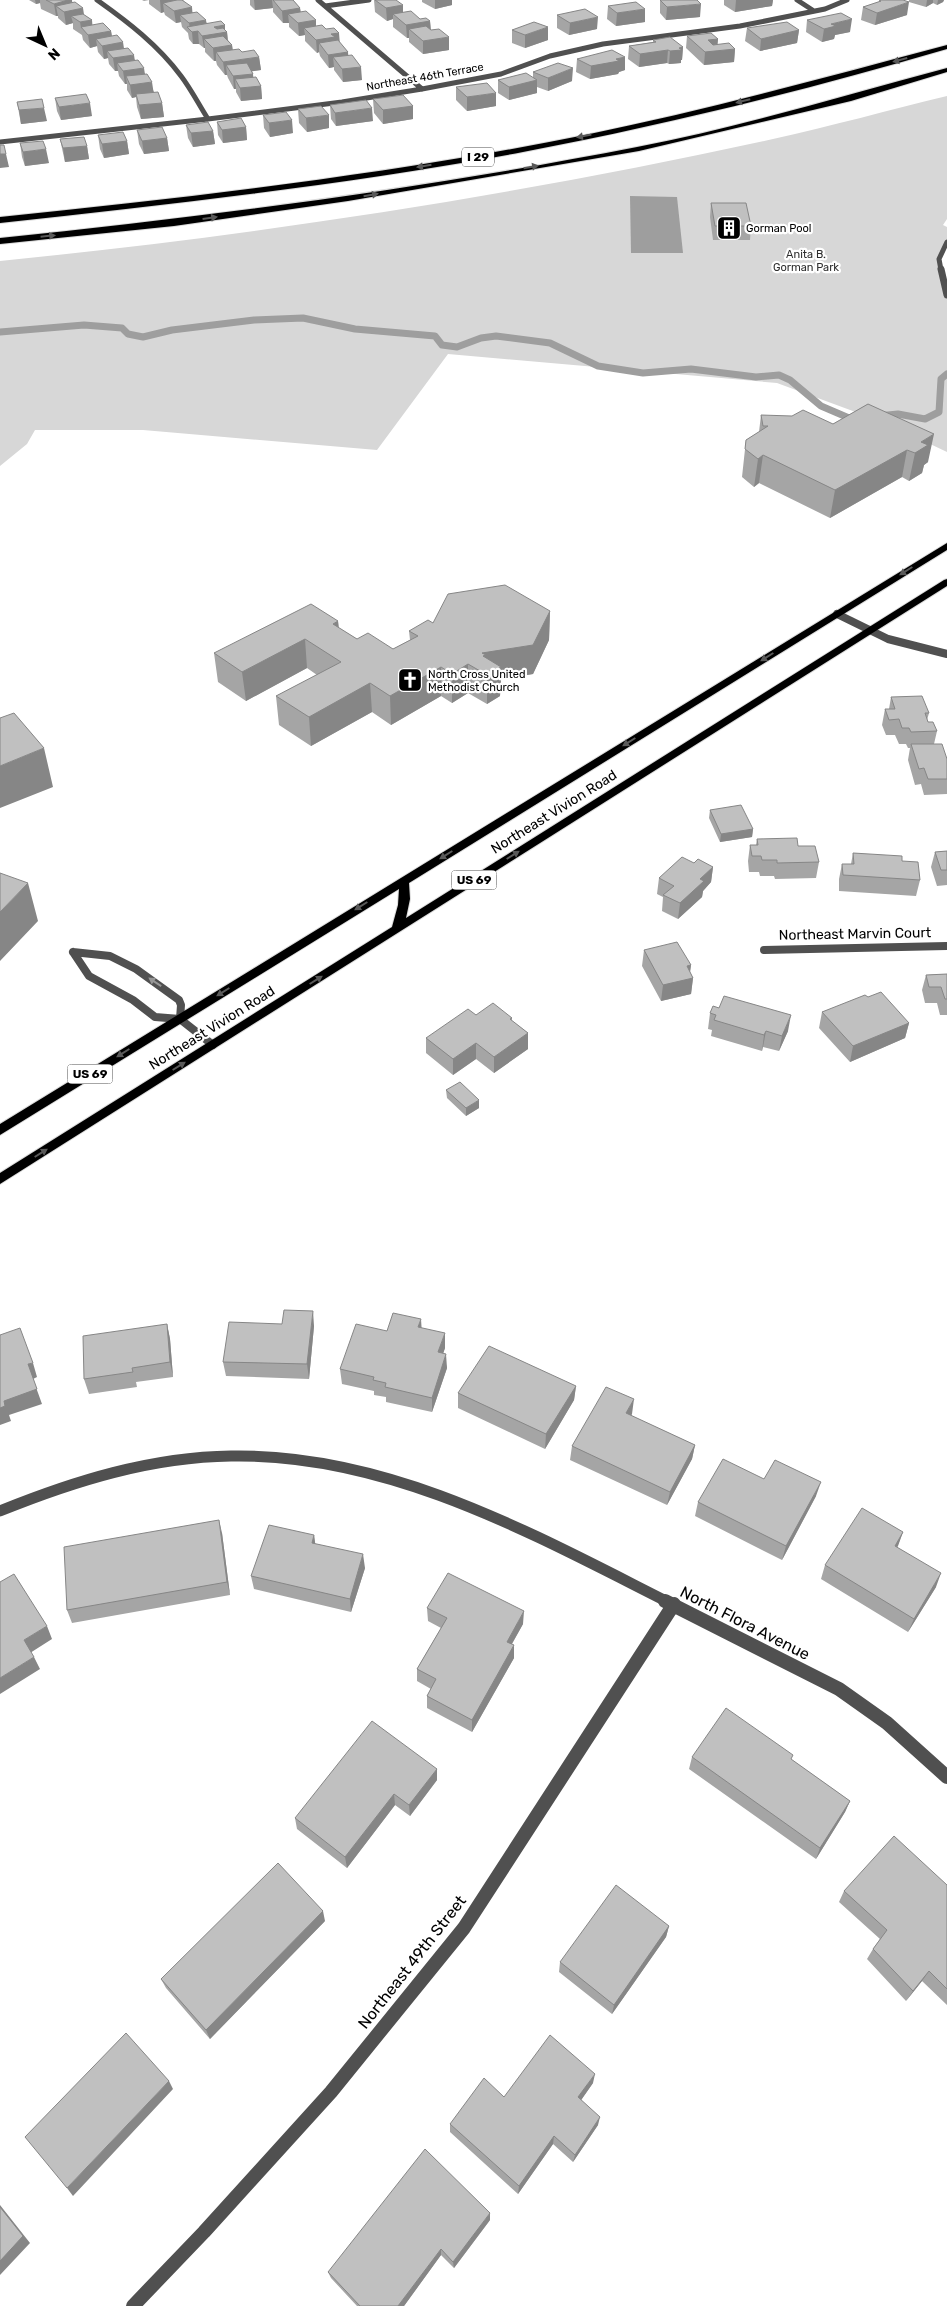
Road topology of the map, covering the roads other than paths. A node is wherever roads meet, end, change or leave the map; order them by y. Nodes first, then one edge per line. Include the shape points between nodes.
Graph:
1 (97, 0) edge
2 (318, 0) edge
3 (369, 0) edge
4 (797, 0) edge
5 (847, 0) edge
6 (325, 6) junction
7 (814, 11) junction
8 (947, 48) edge
9 (947, 70) edge
10 (422, 89) junction
11 (208, 119) junction
12 (0, 142) edge
13 (0, 220) edge
14 (0, 241) edge
15 (947, 242) edge
16 (947, 295) edge
17 (947, 546) edge
18 (947, 582) edge
19 (837, 614) junction
20 (869, 631) junction
21 (946, 656) edge
22 (403, 881) junction
23 (397, 928) junction
24 (947, 946) edge
25 (764, 950) dead end
26 (180, 1018) junction
27 (213, 1045) junction
28 (0, 1130) edge
29 (0, 1179) edge
30 (0, 1511) edge
31 (674, 1604) junction
32 (947, 1777) edge
33 (133, 2306) edge

1 - 11 street via 140,33 165,58 181,76
2 - 6 street
3 - 6 street
4 - 7 street
5 - 7 street, Northeast 46th Terrace
6 - 10 street
7 - 10 street, Northeast 46th Terrace via 740,26 603,44 550,56 501,74
8 -> 13 highway, I 29 via 712,109 463,160 128,207
14 -> 9 highway, I 29 via 174,223 348,199 640,149 848,99
10 - 11 street, Northeast 46th Terrace
11 - 12 street, Northeast 46th Terrace
15 - 16 street via 939,259
17 -> 19 main road, Northeast Vivion Road / US 69
18 - 20 main road, Northeast Vivion Road / US 69
19 - 20 street
19 -> 22 main road, Northeast Vivion Road / US 69
20 - 21 street
23 -> 20 main road, Northeast Vivion Road / US 69
22 - 23 main road via 406,893
22 -> 26 main road, Northeast Vivion Road / US 69
27 -> 23 main road, Northeast Vivion Road / US 69
24 - 25 street, Northeast Marvin Court
26 -> 26 street via 179,1000 136,969 110,956 73,952 89,976 133,1000 155,1017
26 - 27 street
26 -> 28 main road, Northeast Vivion Road / US 69
29 -> 27 main road, Northeast Vivion Road / US 69
30 - 31 street, North Flora Avenue via 46,1492 111,1472 159,1462 231,1456 278,1457 349,1467 394,1479 511,1523
31 - 32 street, North Flora Avenue via 839,1689 888,1723
31 - 33 street, Northeast 49th Street via 464,1928 331,2092

